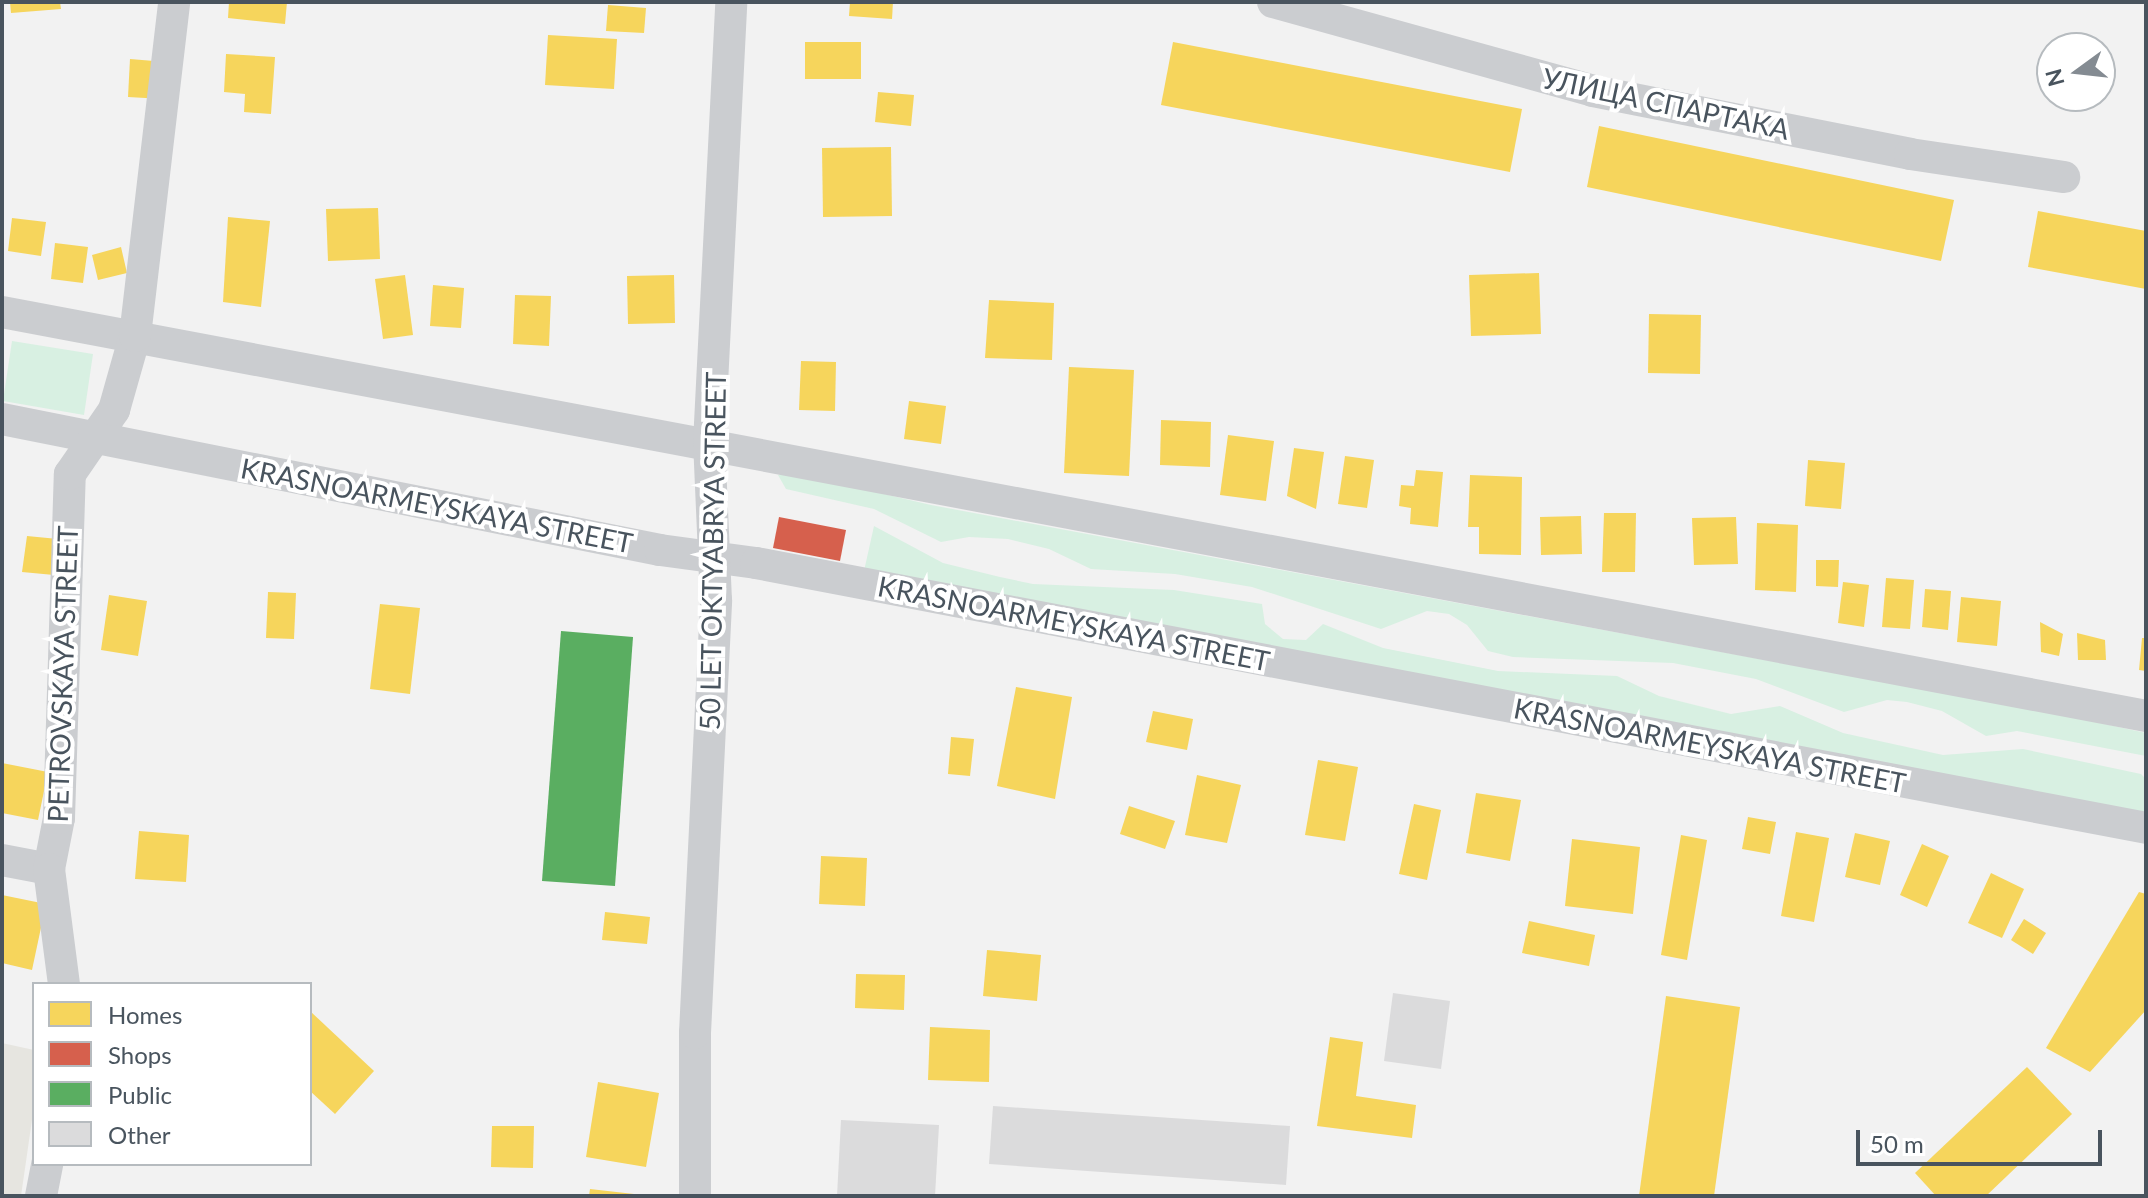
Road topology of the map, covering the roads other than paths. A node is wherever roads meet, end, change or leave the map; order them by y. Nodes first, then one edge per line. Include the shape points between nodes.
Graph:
1 (174, 2) edge
2 (731, 2) edge
3 (1273, 2) edge
4 (2064, 177) dead end
5 (2, 312) edge
6 (135, 336) junction
7 (2, 419) edge
8 (93, 436) junction
9 (709, 443) junction
10 (713, 555) junction
11 (2146, 716) edge
12 (2146, 828) edge
13 (2, 860) edge
14 (49, 869) junction
15 (64, 982) edge
16 (47, 1166) edge
17 (41, 1196) edge
18 (695, 1196) edge

1 - 6 street, PETROVSKAYA STREET
2 - 9 street, 50 LET OKTYABRYA STREET
3 - 4 street, УЛИЦА СПАРТАКА via 1593,91 1910,154
5 - 6 street
6 - 8 street, PETROVSKAYA STREET via 114,410
6 - 9 street
7 - 8 street, KRASNOARMEYSKAYA STREET
8 - 10 street, KRASNOARMEYSKAYA STREET via 660,550
8 - 14 street, PETROVSKAYA STREET via 70,474 59,818
9 - 10 street, 50 LET OKTYABRYA STREET
9 - 11 street
10 - 12 street, KRASNOARMEYSKAYA STREET
10 - 18 street, 50 LET OKTYABRYA STREET via 716,601 695,1033
13 - 14 street
14 - 15 street, PETROVSKAYA STREET
16 - 17 street

